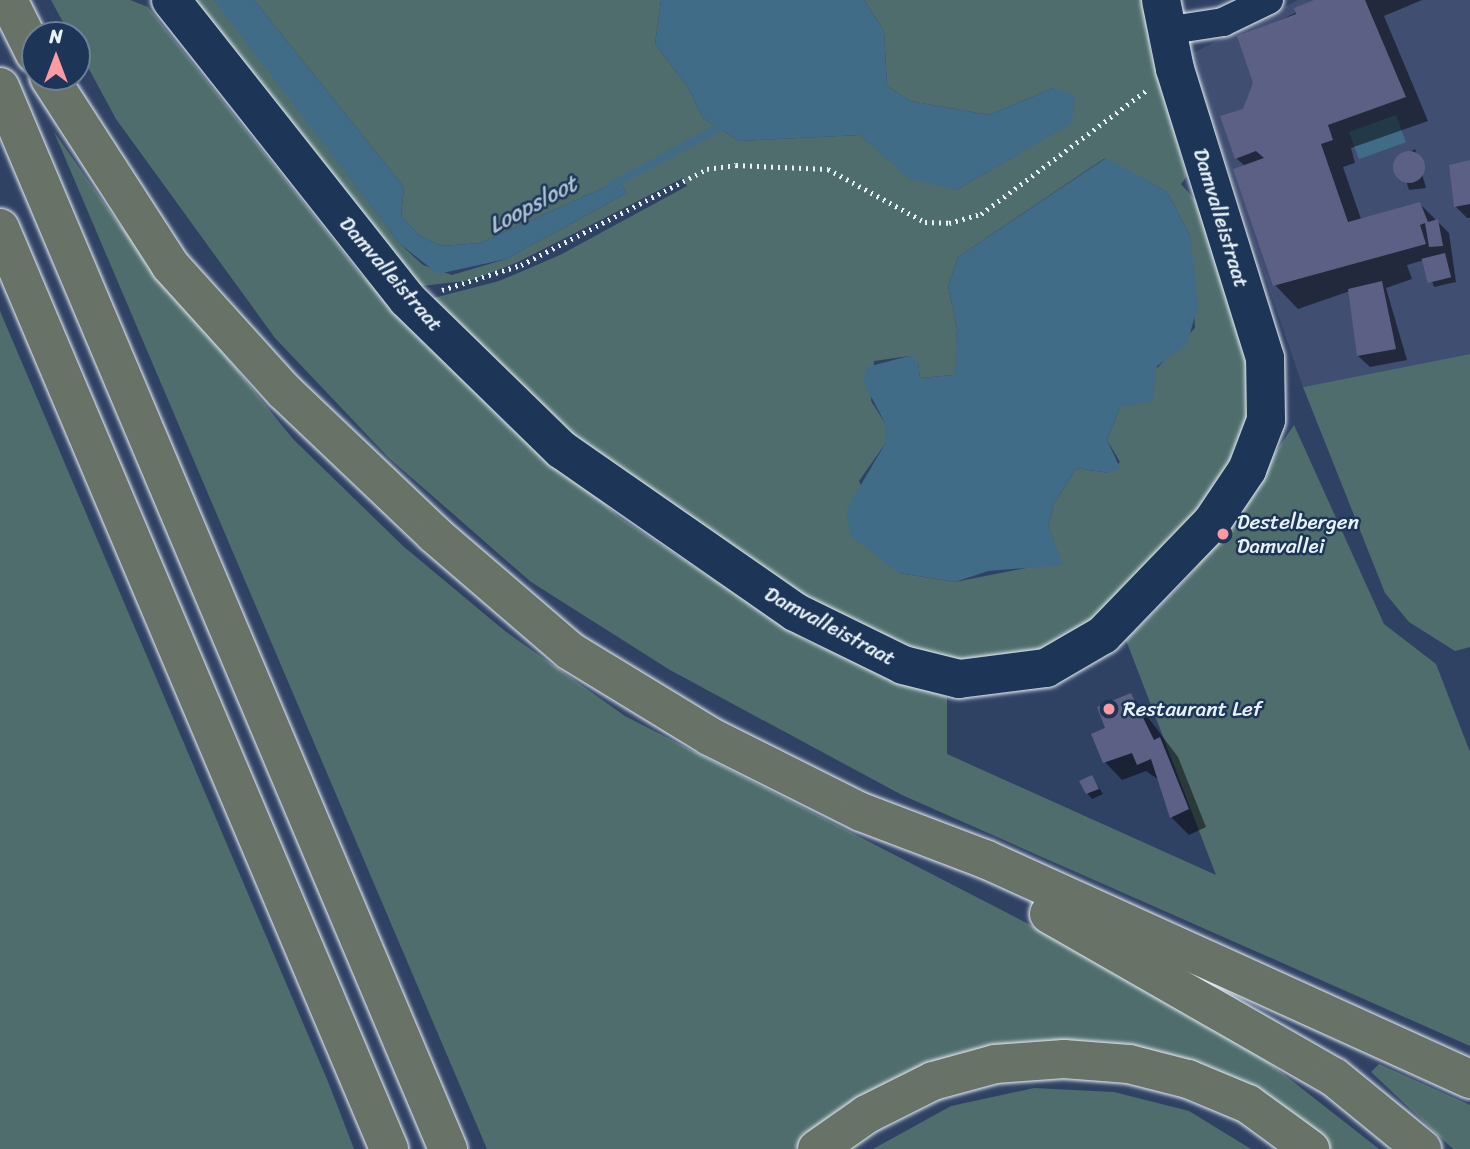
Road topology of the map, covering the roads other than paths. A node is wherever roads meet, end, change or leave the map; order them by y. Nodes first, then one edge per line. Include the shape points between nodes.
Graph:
1 (8, 0) edge
2 (171, 0) edge
3 (1269, 0) edge
4 (1163, 16) edge
5 (21, 26) edge
6 (0, 87) edge
7 (58, 91) edge
8 (0, 228) edge
9 (884, 823) junction
10 (1470, 1079) edge
11 (389, 1149) edge
12 (448, 1149) edge
13 (817, 1149) edge
14 (1310, 1149) edge
15 (1422, 1149) edge

1 - 5 highway
2 - 4 street, Damvalleistraat via 407,299 562,450 795,612 903,665 958,679 1046,668 1103,635 1212,522 1247,470 1266,420 1265,358 1175,69
3 - 4 street via 1223,22
6 - 12 highway
7 - 9 highway via 170,265 284,391 434,534 570,651 709,736
8 - 11 highway
9 - 10 highway via 985,859
9 - 15 highway via 1262,1031 1394,1120
13 - 14 highway via 867,1114 933,1081 995,1064 1063,1059 1129,1064 1188,1079 1248,1104

